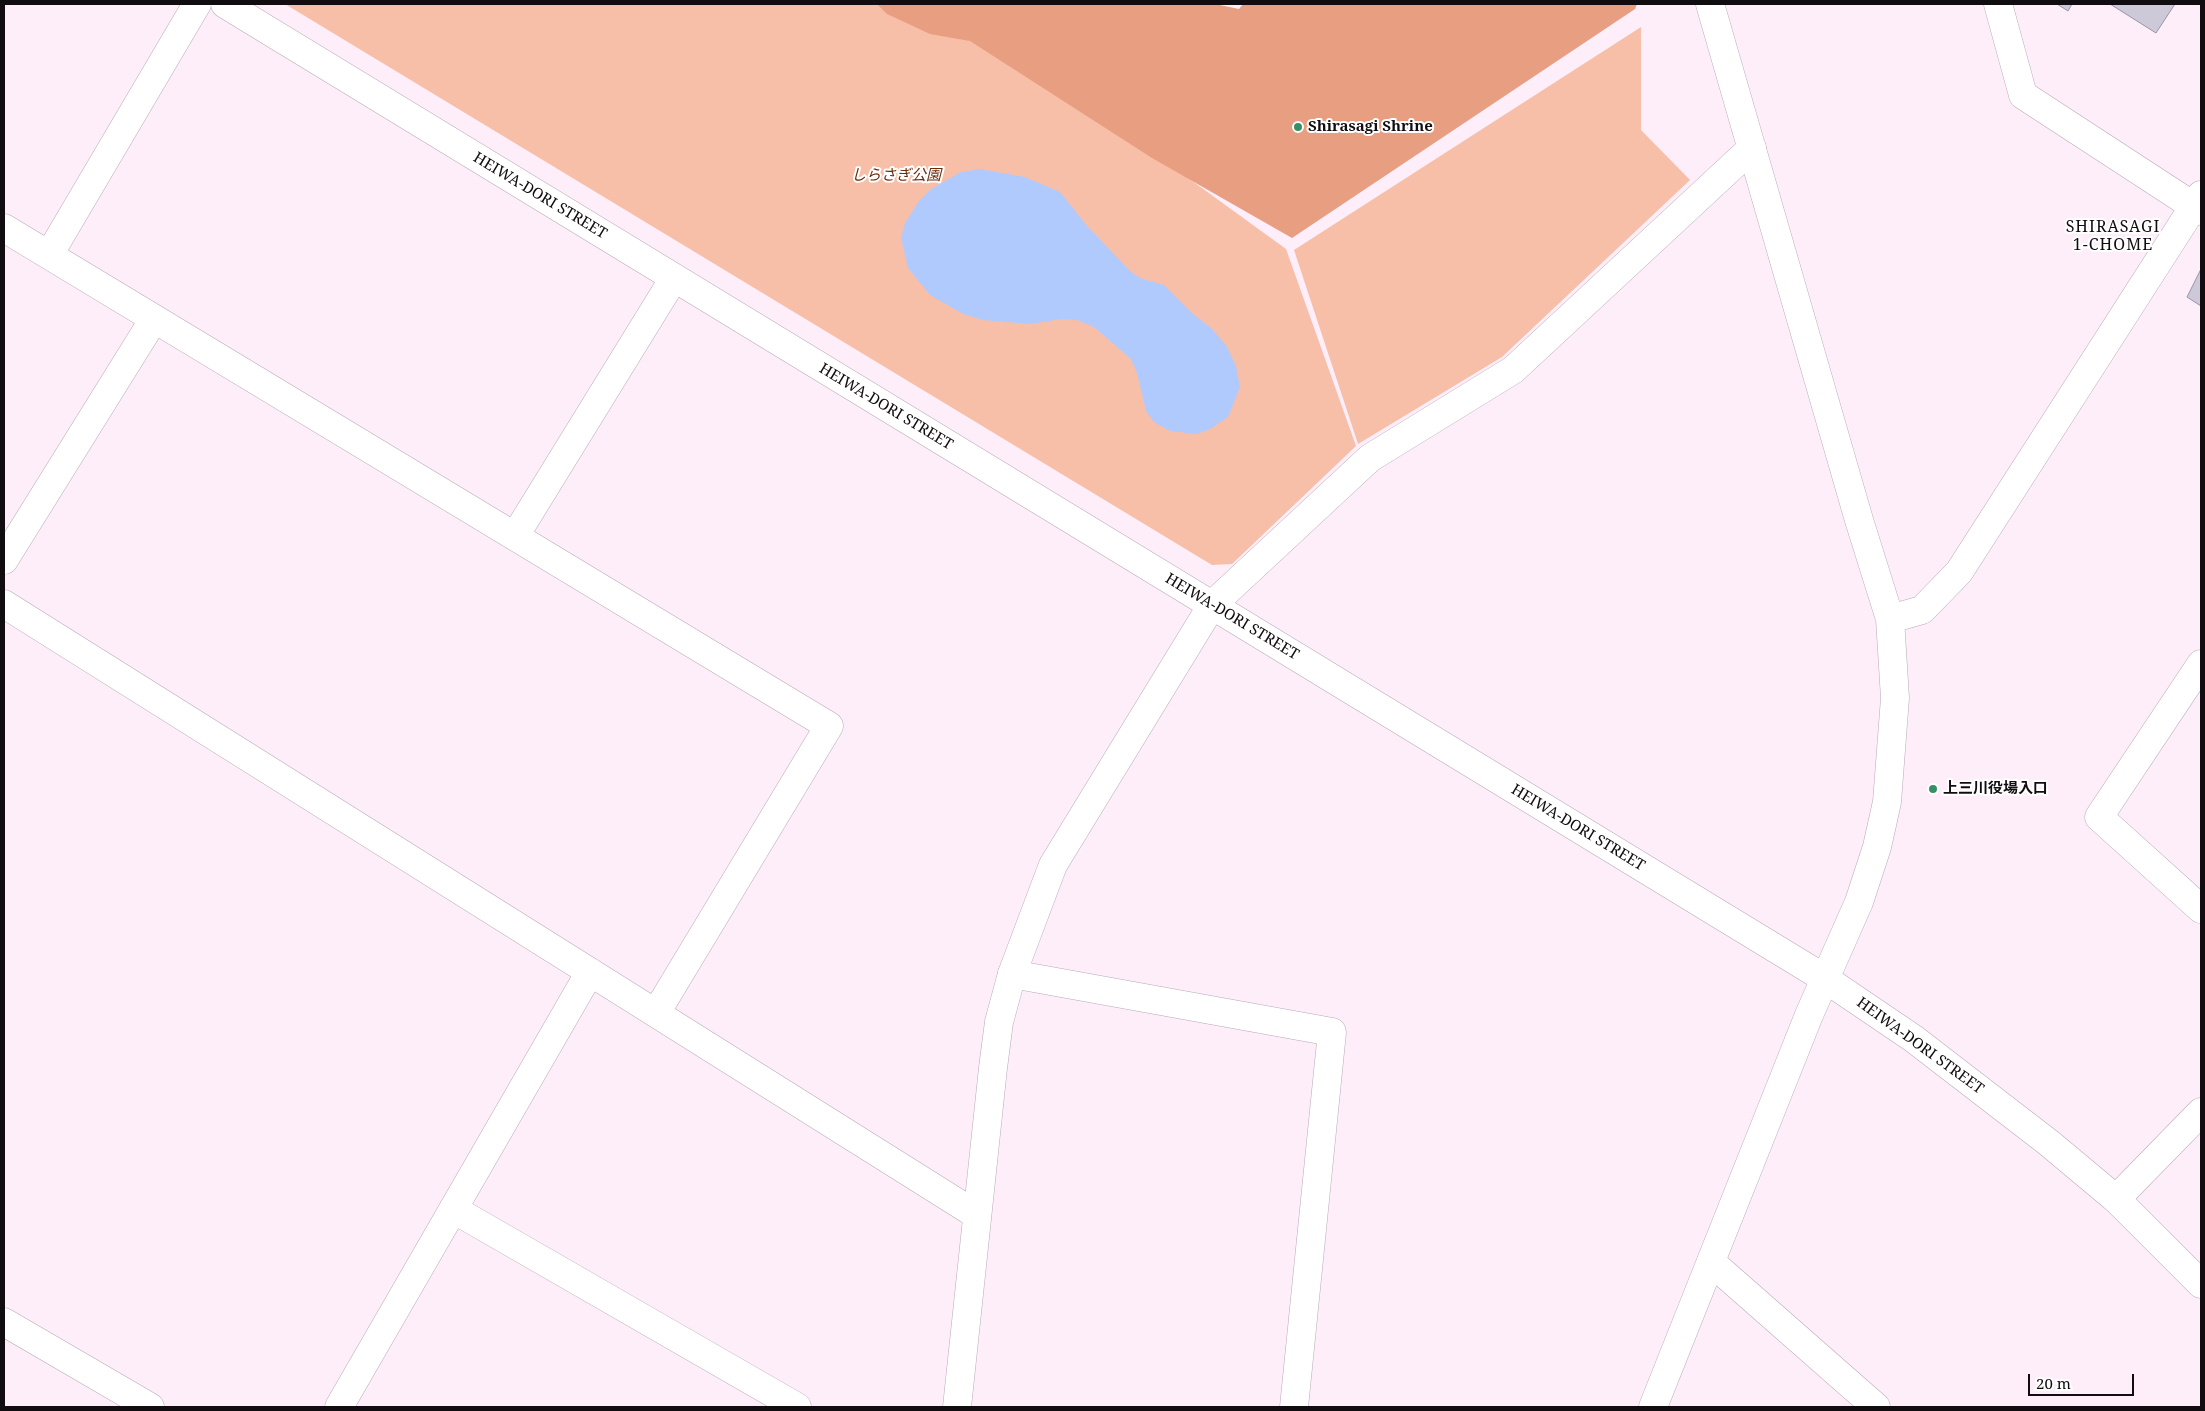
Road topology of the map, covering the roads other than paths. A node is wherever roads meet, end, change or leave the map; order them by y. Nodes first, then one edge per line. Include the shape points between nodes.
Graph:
1 (197, 4) edge
2 (225, 4) edge
3 (1710, 4) edge
4 (1998, 4) edge
5 (1752, 148) junction
6 (2199, 204) edge
7 (4, 228) edge
8 (49, 255) junction
9 (674, 278) junction
10 (154, 319) junction
11 (515, 536) junction
12 (4, 560) edge
13 (4, 604) edge
14 (1212, 605) junction
15 (1890, 619) junction
16 (2201, 664) edge
17 (2201, 909) edge
18 (590, 972) junction
19 (1012, 974) junction
20 (1824, 978) junction
21 (656, 1013) junction
22 (2201, 1112) edge
23 (2116, 1200) junction
24 (453, 1209) junction
25 (978, 1215) junction
26 (1711, 1262) junction
27 (2201, 1284) edge
28 (4, 1322) edge
29 (150, 1407) edge
30 (339, 1407) edge
31 (797, 1407) edge
32 (957, 1407) edge
33 (1294, 1407) edge
34 (1653, 1407) edge
35 (1876, 1407) edge

1 - 8 street
2 - 9 street, HEIWA-DORI STREET
3 - 5 street
4 - 6 street via 2023,95
5 - 14 street via 1513,370 1370,458
5 - 15 street
6 - 15 street via 1960,572 1922,610
7 - 8 street
8 - 10 street
9 - 11 street
9 - 14 street, HEIWA-DORI STREET
10 - 11 street
10 - 12 street
11 - 21 street via 829,726
13 - 18 street
14 - 19 street via 1053,866
14 - 20 street, HEIWA-DORI STREET
15 - 20 street via 1895,698 1887,802 1877,847 1859,902
16 - 17 street via 2099,817
18 - 21 street
18 - 24 street
19 - 25 street via 999,1022
19 - 33 street via 1332,1032
20 - 23 street, HEIWA-DORI STREET via 1970,1080
20 - 26 street
21 - 25 street
22 - 23 street
23 - 27 street, HEIWA-DORI STREET
24 - 30 street
24 - 31 street
25 - 32 street
26 - 34 street
26 - 35 street
28 - 29 street

